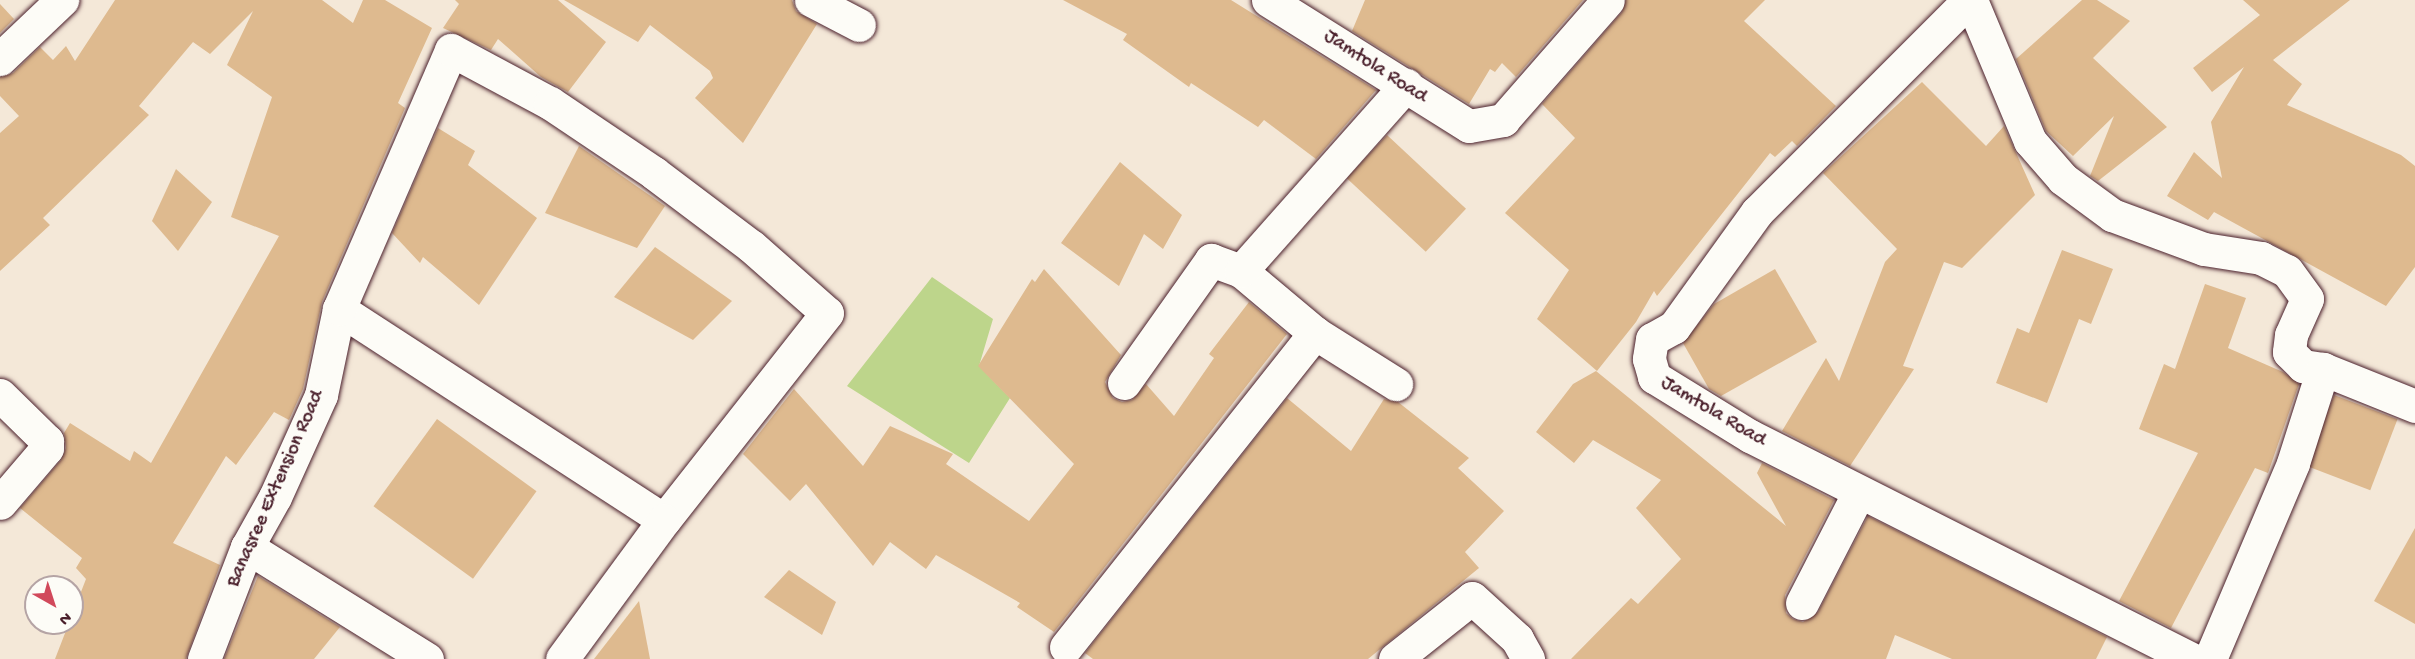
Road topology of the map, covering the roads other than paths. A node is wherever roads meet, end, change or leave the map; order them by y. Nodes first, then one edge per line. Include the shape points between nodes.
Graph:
1 (62, 0) edge
2 (811, 0) edge
3 (1268, 0) edge
4 (1608, 0) edge
5 (1970, 0) edge
6 (859, 26) dead end
7 (0, 59) edge
8 (1406, 85) junction
9 (1241, 272) junction
10 (339, 309) junction
11 (1315, 333) junction
12 (2324, 369) junction
13 (1124, 382) dead end
14 (1396, 384) dead end
15 (0, 395) edge
16 (2415, 406) edge
17 (1860, 492) junction
18 (0, 503) edge
19 (664, 520) junction
20 (247, 547) junction
21 (1802, 603) dead end
22 (1066, 647) dead end
23 (204, 659) edge
24 (427, 659) edge
25 (562, 659) edge
26 (1395, 659) edge
27 (1528, 659) edge
28 (2191, 659) edge
29 (2210, 659) edge

1 - 7 street
2 - 6 street
3 - 8 street, Jamtola Road
4 - 8 street, Jamtola Road via 1503,120 1469,126
5 - 12 street via 2030,141 2063,180 2112,215 2204,249 2261,258 2287,271 2307,299 2290,335 2289,352 2303,366
5 - 17 street, Jamtola Road via 1756,212 1674,327 1652,339 1649,359 1654,376 1750,436
8 - 9 street
9 - 11 street
9 - 13 street via 1211,260
10 - 19 street
10 - 19 street, Banasree Extension Road via 451,50 550,103 654,173 751,246 828,313
10 - 20 street, Banasree Extension Road via 321,395 275,497
11 - 14 street
11 - 22 street
12 - 16 street
12 - 29 street via 2293,464
15 - 18 street via 47,441 47,448
17 - 21 street
17 - 28 street, Jamtola Road
19 - 25 street
20 - 23 street, Banasree Extension Road
20 - 24 street
26 - 27 street via 1472,598 1517,639

